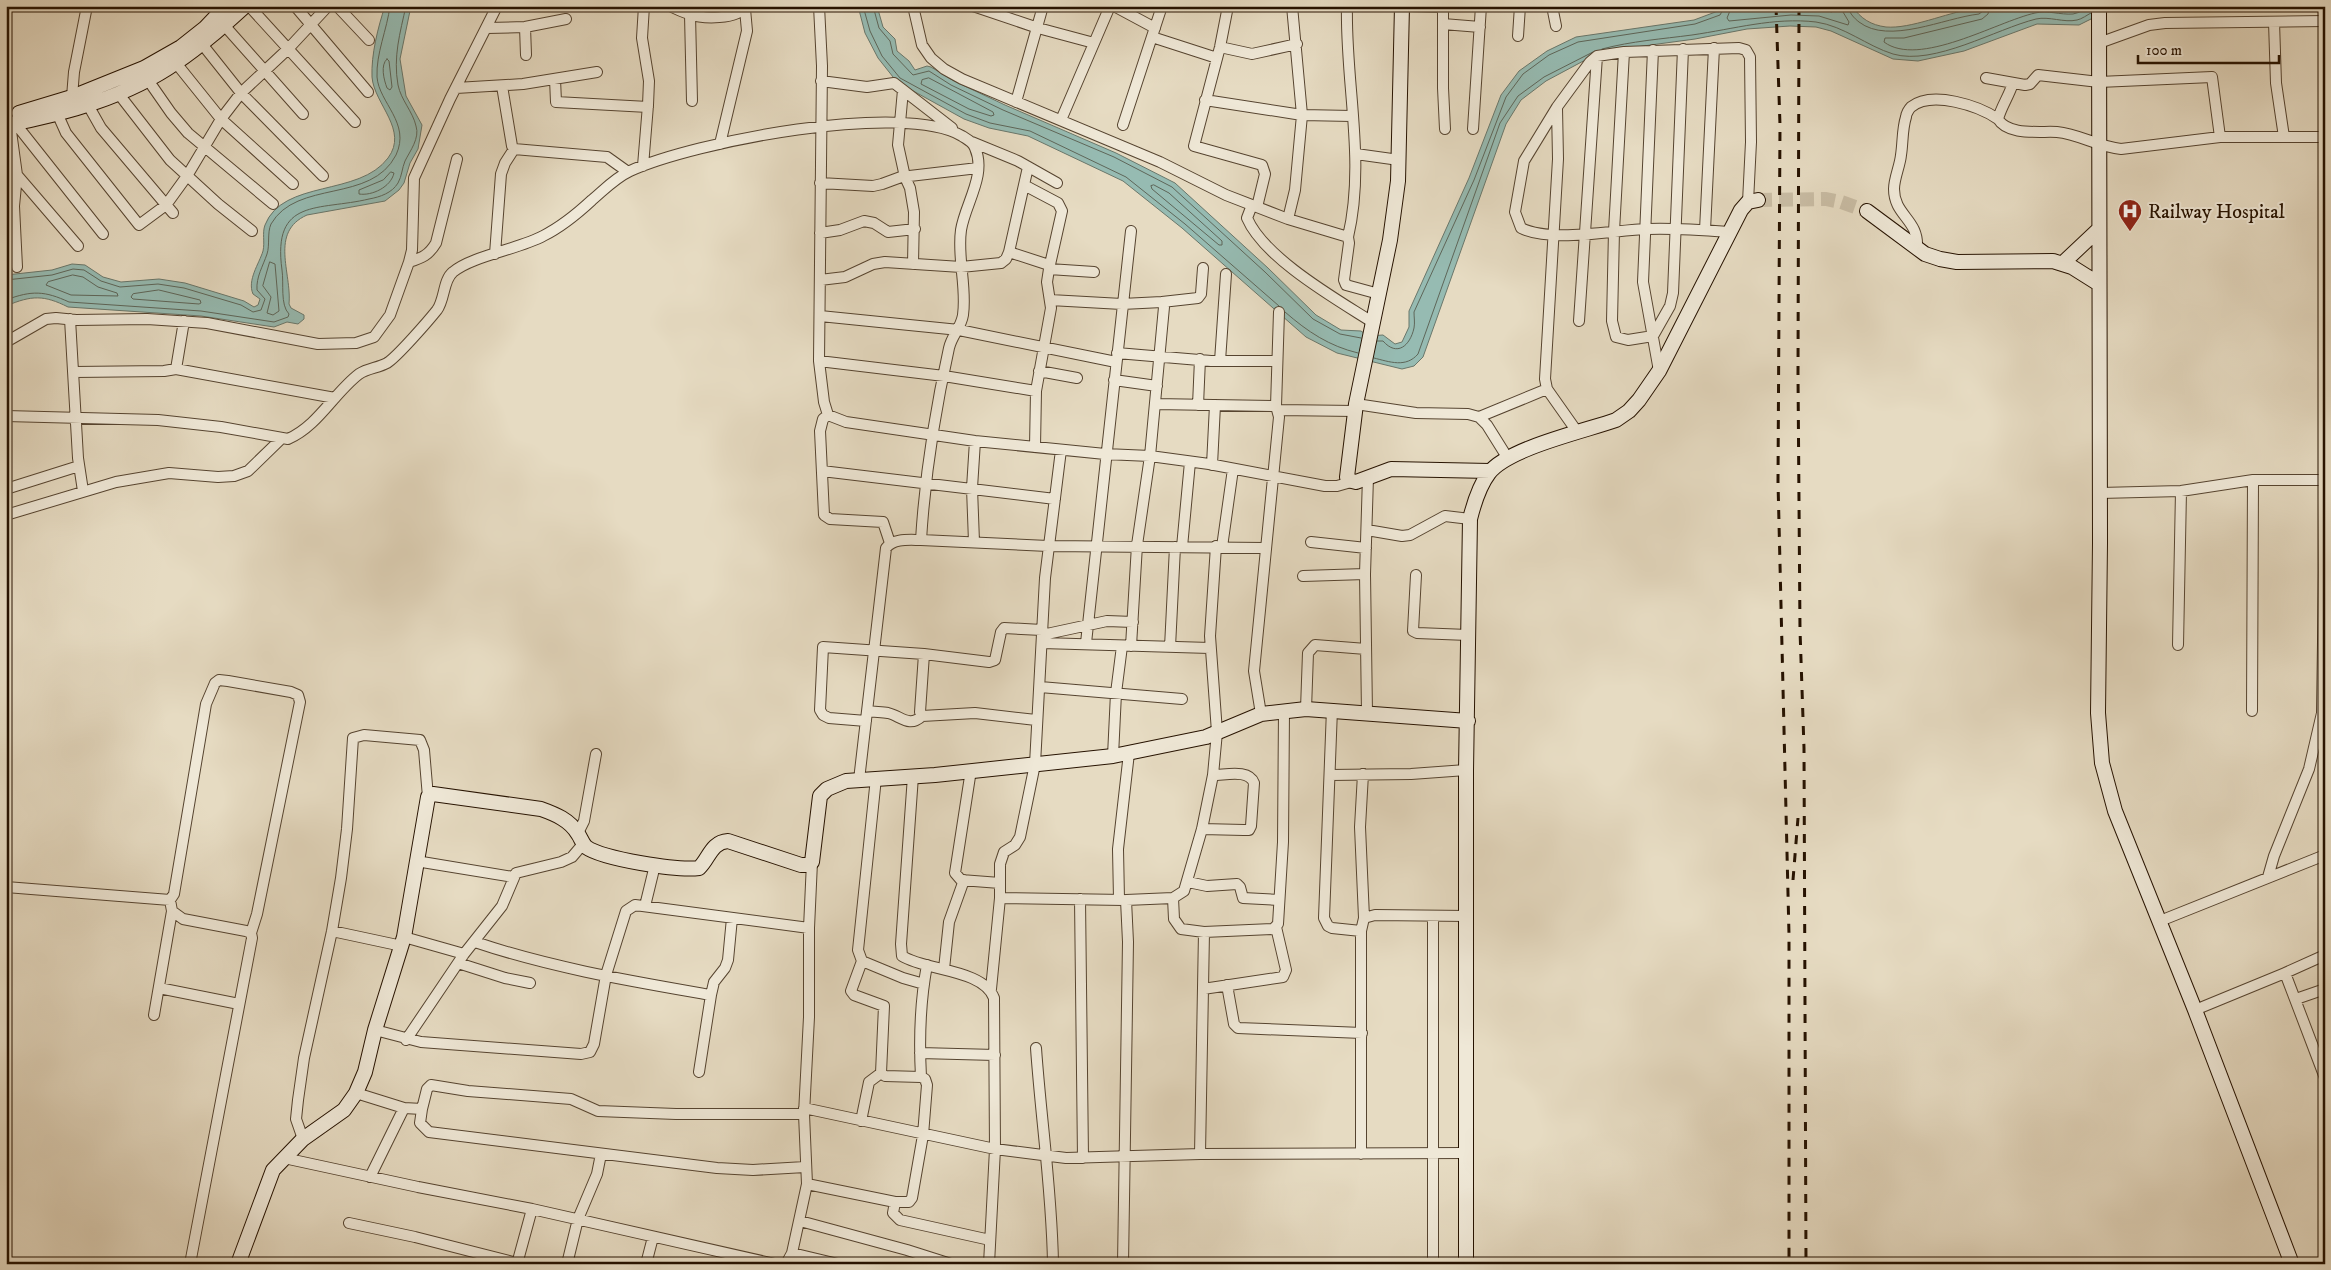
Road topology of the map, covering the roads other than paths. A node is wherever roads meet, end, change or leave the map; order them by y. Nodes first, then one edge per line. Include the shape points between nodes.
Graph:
1 (87, 6) edge
2 (226, 6) edge
3 (245, 6) edge
4 (250, 6) edge
5 (295, 6) edge
6 (328, 6) edge
7 (337, 6) edge
8 (497, 6) edge
9 (644, 6) edge
10 (670, 6) edge
11 (819, 6) edge
12 (912, 6) edge
13 (973, 6) edge
14 (1043, 6) edge
15 (1112, 6) edge
16 (1162, 6) edge
17 (1228, 6) edge
18 (1292, 6) edge
19 (1347, 6) edge
20 (1402, 6) edge
21 (1412, 6) edge
22 (1481, 6) edge
23 (1520, 6) edge
24 (1552, 6) edge
25 (2098, 6) edge
26 (1443, 7) edge
27 (746, 8) edge
28 (993, 10) edge
29 (690, 15) junction
30 (566, 19) dead end
31 (2325, 21) edge
32 (2274, 22) junction
33 (1443, 24) junction
34 (224, 25) junction
35 (310, 25) junction
36 (1556, 26) dead end
37 (526, 27) junction
38 (1480, 27) junction
39 (487, 28) junction
40 (1038, 28) junction
41 (1153, 33) junction
42 (1518, 36) dead end
43 (2099, 39) junction
44 (369, 40) dead end
45 (1094, 43) junction
46 (202, 44) junction
47 (1297, 44) junction
48 (1220, 47) junction
49 (1714, 48) junction
50 (288, 49) junction
51 (1683, 49) junction
52 (1653, 50) junction
53 (1624, 52) junction
54 (526, 55) dead end
55 (1597, 56) junction
56 (1217, 58) junction
57 (176, 63) junction
58 (264, 70) junction
59 (597, 72) dead end
60 (1986, 78) dead end
61 (148, 80) junction
62 (555, 80) junction
63 (821, 81) junction
64 (2099, 82) junction
65 (2013, 83) junction
66 (502, 86) junction
67 (456, 88) junction
68 (903, 90) junction
69 (368, 92) dead end
70 (118, 93) junction
71 (241, 93) junction
72 (72, 97) junction
73 (1205, 100) junction
74 (692, 101) dead end
75 (1016, 102) junction
76 (88, 105) junction
77 (648, 107) junction
78 (1557, 107) junction
79 (57, 113) junction
80 (303, 114) dead end
81 (1302, 115) junction
82 (1352, 116) junction
83 (221, 118) junction
84 (1998, 119) junction
85 (1061, 120) junction
86 (9, 122) edge
87 (355, 122) dead end
88 (899, 122) junction
89 (1123, 125) dead end
90 (822, 126) junction
91 (1473, 128) dead end
92 (1446, 130) dead end
93 (956, 133) junction
94 (2220, 137) junction
95 (2284, 137) junction
96 (2325, 137) edge
97 (972, 142) junction
98 (2099, 143) junction
99 (720, 144) junction
100 (203, 147) junction
101 (514, 149) junction
102 (1356, 154) junction
103 (457, 159) dead end
104 (1399, 160) junction
105 (642, 166) junction
106 (1028, 167) junction
107 (978, 168) junction
108 (628, 172) junction
109 (17, 175) junction
110 (187, 176) junction
111 (323, 176) dead end
112 (905, 177) junction
113 (820, 183) junction
114 (1057, 183) dead end
115 (293, 184) dead end
116 (1024, 185) junction
117 (1753, 201) joint
118 (273, 204) dead end
119 (1254, 206) junction
120 (169, 209) junction
121 (1867, 211) tunnel mouth
122 (1288, 219) junction
123 (914, 228) junction
124 (1646, 229) junction
125 (1675, 229) junction
126 (2099, 229) junction
127 (1705, 230) junction
128 (252, 231) dead end
129 (1131, 231) dead end
130 (1614, 231) junction
131 (1729, 232) junction
132 (820, 233) junction
133 (1584, 233) junction
134 (103, 234) dead end
135 (1554, 235) junction
136 (1348, 236) junction
137 (78, 246) dead end
138 (1917, 248) junction
139 (1009, 252) junction
140 (495, 254) junction
141 (409, 262) junction
142 (2063, 263) junction
143 (913, 264) junction
144 (961, 266) junction
145 (17, 267) dead end
146 (1049, 267) junction
147 (1203, 268) dead end
148 (1094, 272) dead end
149 (1226, 274) dead end
150 (820, 280) junction
151 (2100, 284) junction
152 (1379, 294) junction
153 (1050, 300) junction
154 (1162, 302) junction
155 (1122, 304) junction
156 (1279, 312) dead end
157 (820, 316) junction
158 (70, 319) junction
159 (1579, 320) dead end
160 (184, 321) junction
161 (1372, 324) junction
162 (959, 330) junction
163 (1653, 336) junction
164 (6, 342) edge
165 (1044, 346) junction
166 (1160, 355) junction
167 (1117, 357) junction
168 (1200, 359) junction
169 (819, 361) junction
170 (1220, 361) junction
171 (1276, 361) junction
172 (176, 368) junction
173 (1659, 371) junction
174 (74, 372) junction
175 (1039, 372) junction
176 (944, 376) junction
177 (1077, 378) dead end
178 (1114, 380) junction
179 (1157, 386) junction
180 (1548, 389) junction
181 (1036, 391) junction
182 (335, 398) junction
183 (1155, 404) junction
184 (1198, 405) junction
185 (1215, 405) junction
186 (1356, 407) junction
187 (1277, 408) junction
188 (828, 415) junction
189 (6, 416) edge
190 (77, 417) junction
191 (1478, 417) junction
192 (1578, 433) junction
193 (934, 434) junction
194 (282, 439) junction
195 (975, 442) junction
196 (1035, 446) junction
197 (1061, 450) junction
198 (1105, 454) junction
199 (1150, 456) junction
200 (1507, 457) junction
201 (1190, 462) junction
202 (1212, 465) junction
203 (79, 466) junction
204 (1233, 469) junction
205 (822, 471) junction
206 (1490, 471) junction
207 (1274, 476) junction
208 (1368, 477) junction
209 (2253, 480) junction
210 (2325, 480) edge
211 (1351, 482) junction
212 (925, 484) junction
213 (972, 488) junction
214 (6, 489) edge
215 (83, 491) junction
216 (2181, 491) junction
217 (2100, 493) junction
218 (1055, 499) junction
219 (2325, 502) edge
220 (6, 515) edge
221 (1470, 519) junction
222 (1367, 530) junction
223 (921, 540) junction
224 (974, 542) junction
225 (1311, 542) dead end
226 (890, 543) junction
227 (1048, 546) junction
228 (1096, 546) junction
229 (1137, 546) junction
230 (1219, 546) junction
231 (1179, 547) junction
232 (1265, 548) junction
233 (1366, 548) junction
234 (1366, 574) junction
235 (1416, 575) dead end
236 (1302, 576) dead end
237 (1133, 622) junction
238 (1088, 624) junction
239 (1468, 635) junction
240 (1042, 636) junction
241 (1086, 643) junction
242 (2178, 645) dead end
243 (1127, 646) junction
244 (1170, 647) junction
245 (1210, 648) junction
246 (1366, 648) junction
247 (875, 651) junction
248 (924, 654) junction
249 (1040, 687) junction
250 (1116, 693) junction
251 (1182, 699) dead end
252 (1306, 709) junction
253 (1332, 709) junction
254 (2252, 711) dead end
255 (1284, 712) junction
256 (2324, 713) edge
257 (1261, 714) junction
258 (1366, 714) junction
259 (867, 716) junction
260 (922, 716) junction
261 (1036, 720) junction
262 (1468, 721) junction
263 (1217, 732) junction
264 (1129, 753) junction
265 (596, 754) dead end
266 (1113, 756) junction
267 (1034, 764) junction
268 (971, 770) junction
269 (1466, 770) junction
270 (1363, 774) junction
271 (1213, 775) junction
272 (1330, 775) junction
273 (913, 776) junction
274 (876, 778) junction
275 (859, 780) junction
276 (428, 797) junction
277 (1202, 829) junction
278 (581, 838) junction
279 (2325, 855) edge
280 (416, 861) junction
281 (812, 862) junction
282 (655, 865) junction
283 (513, 876) junction
284 (2268, 877) junction
285 (964, 880) junction
286 (1188, 882) junction
287 (1000, 883) junction
288 (6, 887) edge
289 (1000, 898) junction
290 (1173, 898) junction
291 (1080, 899) junction
292 (1122, 900) junction
293 (1279, 900) junction
294 (171, 906) junction
295 (645, 906) junction
296 (1433, 916) junction
297 (1467, 916) junction
298 (732, 918) junction
299 (1364, 918) junction
300 (2160, 921) junction
301 (1276, 927) junction
302 (809, 928) junction
303 (332, 931) junction
304 (1361, 931) junction
305 (1204, 932) junction
306 (251, 933) junction
307 (403, 941) junction
308 (475, 942) junction
309 (464, 954) junction
310 (2325, 955) edge
311 (862, 961) junction
312 (458, 963) junction
313 (927, 965) junction
314 (944, 969) junction
315 (2285, 973) junction
316 (606, 975) junction
317 (530, 984) dead end
318 (924, 984) junction
319 (1227, 985) junction
320 (159, 988) junction
321 (991, 989) junction
322 (1203, 989) junction
323 (2325, 989) edge
324 (711, 995) junction
325 (2296, 999) junction
326 (239, 1004) junction
327 (2195, 1010) junction
328 (154, 1015) dead end
329 (375, 1030) junction
330 (1362, 1033) junction
331 (406, 1040) junction
332 (1036, 1048) dead end
333 (920, 1053) junction
334 (995, 1055) junction
335 (699, 1072) dead end
336 (882, 1073) junction
337 (921, 1077) junction
338 (2325, 1078) edge
339 (356, 1093) junction
340 (404, 1108) junction
341 (422, 1109) junction
342 (804, 1111) junction
343 (861, 1121) junction
344 (923, 1135) junction
345 (303, 1139) junction
346 (995, 1149) junction
347 (601, 1154) junction
348 (1200, 1154) junction
349 (1360, 1154) junction
350 (1433, 1154) junction
351 (1465, 1154) junction
352 (1046, 1156) junction
353 (284, 1158) junction
354 (1083, 1158) junction
355 (1124, 1158) junction
356 (805, 1167) junction
357 (370, 1177) junction
358 (807, 1184) junction
359 (895, 1202) junction
360 (532, 1209) junction
361 (578, 1219) junction
362 (800, 1221) junction
363 (349, 1223) dead end
364 (654, 1237) junction
365 (990, 1240) junction
366 (792, 1253) junction
367 (517, 1263) edge
368 (190, 1264) edge
369 (238, 1264) edge
370 (567, 1264) edge
371 (646, 1264) edge
372 (775, 1264) edge
373 (786, 1264) edge
374 (838, 1264) edge
375 (951, 1264) edge
376 (988, 1264) edge
377 (1053, 1264) edge
378 (1123, 1264) edge
379 (1434, 1264) edge
380 (1466, 1264) edge
381 (2292, 1264) edge

1 - 72 street
2 - 72 street via 180,47 144,68
3 - 34 street
4 - 50 street
5 - 35 street
6 - 35 street
7 - 44 street
8 - 39 street
9 - 77 street via 642,38 649,81
10 - 29 street
11 - 63 street
12 - 75 street via 922,45 932,58 962,79
13 - 28 street
14 - 40 street
15 - 41 street
15 - 45 street
16 - 41 street
17 - 48 street
18 - 47 street
19 - 82 street via 1346,42
20 - 104 street
21 - 26 street
22 - 38 street
23 - 42 street
24 - 36 street
25 - 43 street
26 - 33 street
27 - 29 street via 721,16
27 - 99 street via 747,31
28 - 40 street
29 - 74 street
30 - 37 street
31 - 32 street
32 - 43 street via 2165,23
32 - 95 street via 2276,83
33 - 38 street
33 - 92 street
34 - 46 street
34 - 58 street
35 - 50 street
35 - 69 street
37 - 39 street
37 - 54 street
38 - 91 street
39 - 67 street
40 - 45 street
40 - 75 street
41 - 56 street
41 - 89 street
43 - 64 street
45 - 85 street
46 - 57 street
46 - 71 street
47 - 48 street via 1252,54
47 - 81 street
48 - 56 street
49 - 51 street
49 - 117 street via 1739,48 1746,50 1750,57
49 - 127 street
50 - 58 street
50 - 87 street
51 - 52 street
51 - 125 street
52 - 53 street
52 - 124 street
53 - 55 street
53 - 130 street
55 - 78 street
55 - 133 street
56 - 73 street
57 - 61 street
57 - 83 street
58 - 71 street
58 - 80 street
59 - 62 street
60 - 65 street
61 - 70 street
61 - 100 street via 171,113
62 - 66 street
62 - 77 street via 556,102
63 - 68 street via 867,87 894,84
63 - 90 street
64 - 65 street via 2038,75 2030,84
64 - 94 street via 2212,77
64 - 98 street
65 - 84 street
66 - 67 street
66 - 101 street
67 - 141 street via 414,178
68 - 88 street
68 - 93 street
70 - 76 street
70 - 110 street via 170,160
71 - 83 street
71 - 111 street
72 - 86 street via 22,113
73 - 81 street
73 - 119 street via 1194,146 1262,165 1265,174
75 - 85 street
76 - 79 street
76 - 120 street via 101,128
77 - 105 street
78 - 135 street
78 - 135 street via 1524,161 1515,212 1522,228 1541,235
79 - 86 street
79 - 120 street via 66,133 139,225
81 - 82 street
81 - 122 street via 1295,190
82 - 102 street
83 - 100 street
83 - 115 street
84 - 98 street via 2013,129 2064,133
84 - 138 street via 1975,106 1940,100 1911,107 1906,115 1894,188 1900,211 1917,233
85 - 119 street
86 - 109 street
86 - 134 street
88 - 90 street
88 - 93 street via 935,126
88 - 112 street via 898,146
90 - 99 street
90 - 113 street
93 - 97 street
94 - 95 street
94 - 98 street via 2121,149
95 - 96 street
97 - 106 street
97 - 107 street via 977,152
98 - 126 street
99 - 105 street
100 - 110 street
100 - 118 street
101 - 108 street via 607,158
101 - 140 street via 501,174
102 - 104 street
102 - 136 street
103 - 141 street via 436,243 423,257
104 - 152 street via 1390,240
105 - 108 street
106 - 114 street
106 - 116 street
107 - 112 street
107 - 144 street via 961,231
108 - 140 street via 544,236
109 - 137 street
109 - 145 street via 14,206
110 - 120 street
110 - 128 street
112 - 113 street via 873,186
112 - 123 street via 912,200
113 - 132 street
116 - 139 street
116 - 146 street via 1061,206
117 - 131 street
119 - 122 street
119 - 161 street via 1247,218 1270,249 1306,279
121 - 138 street
122 - 136 street
123 - 132 street via 888,232 874,223 864,222
123 - 143 street
124 - 125 street
124 - 130 street
124 - 163 street via 1643,282
125 - 127 street
125 - 163 street via 1673,293
126 - 142 street
126 - 151 street
127 - 131 street
129 - 155 street
130 - 133 street
130 - 163 street via 1613,330 1621,340
131 - 173 street
132 - 150 street
133 - 135 street
133 - 159 street
135 - 180 street via 1545,379
136 - 152 street via 1346,285
138 - 142 street via 1940,259 1957,262
139 - 144 street via 1001,263
139 - 146 street
140 - 182 street via 452,272 438,308 389,362 360,373
141 - 160 street via 390,315 374,337 356,343 318,344
142 - 151 street
143 - 144 street
143 - 150 street via 872,264 845,277
144 - 162 street via 964,305
146 - 148 street
146 - 153 street
147 - 154 street via 1198,298
149 - 170 street
150 - 157 street
151 - 217 street
152 - 161 street
153 - 155 street
153 - 165 street
154 - 155 street
154 - 166 street
155 - 167 street
156 - 171 street
157 - 162 street
157 - 169 street
158 - 160 street
158 - 164 street via 46,319
158 - 174 street
160 - 172 street
161 - 186 street
162 - 165 street
162 - 176 street via 950,344
163 - 173 street
165 - 167 street
165 - 175 street
166 - 167 street
166 - 168 street
166 - 179 street
167 - 178 street
168 - 170 street
168 - 184 street
169 - 176 street
169 - 188 street
170 - 171 street
171 - 187 street
172 - 174 street via 164,371
172 - 182 street
173 - 192 street via 1630,411 1616,420
174 - 190 street
175 - 177 street
175 - 181 street
176 - 181 street
176 - 193 street
178 - 179 street
178 - 198 street
179 - 183 street
180 - 191 street
180 - 192 street
181 - 196 street
182 - 194 street via 293,437
183 - 184 street
183 - 199 street
184 - 185 street
185 - 187 street
185 - 202 street
186 - 187 street via 1323,410
186 - 191 street
186 - 211 street via 1347,477
187 - 207 street
188 - 193 street via 846,422
188 - 205 street via 823,419 820,431
189 - 190 street
190 - 194 street via 183,422
190 - 203 street
191 - 200 street via 1488,425
192 - 200 street
193 - 195 street
193 - 212 street
194 - 215 street via 248,471 234,476 169,473
195 - 196 street
195 - 213 street
196 - 197 street
197 - 198 street
197 - 218 street
198 - 199 street
198 - 228 street
199 - 201 street
199 - 229 street
200 - 206 street
201 - 202 street
201 - 231 street
202 - 204 street
203 - 214 street
203 - 215 street
204 - 207 street
204 - 230 street
205 - 212 street
205 - 226 street via 826,518 883,522
206 - 208 street via 1391,469
206 - 221 street
207 - 211 street via 1337,486
207 - 232 street
208 - 211 street
208 - 222 street
209 - 210 street
209 - 216 street
209 - 254 street
212 - 213 street
212 - 223 street
213 - 218 street
213 - 224 street
215 - 220 street
216 - 217 street
216 - 242 street
217 - 300 street via 2100,755 2115,811
218 - 227 street
219 - 256 street
221 - 222 street via 1445,516 1402,536
221 - 239 street
222 - 233 street
223 - 224 street
223 - 226 street
224 - 227 street
225 - 233 street
226 - 247 street via 886,548
227 - 228 street
227 - 240 street
228 - 229 street
228 - 238 street
229 - 231 street
229 - 237 street
230 - 231 street
230 - 232 street
230 - 245 street
231 - 244 street
232 - 257 street via 1254,671
233 - 234 street
234 - 236 street
234 - 246 street
235 - 239 street via 1413,631
237 - 238 street via 1115,620
237 - 243 street
238 - 240 street
238 - 241 street
239 - 262 street
240 - 241 street
240 - 248 street via 1004,628 993,661
240 - 249 street
241 - 243 street
243 - 244 street
243 - 250 street
244 - 245 street
245 - 263 street
246 - 252 street via 1311,647 1308,653
246 - 258 street
247 - 248 street
247 - 259 street
247 - 259 street via 827,646 822,652 820,710 823,715 829,718
248 - 260 street
249 - 250 street
249 - 261 street
250 - 251 street
250 - 266 street
252 - 253 street
252 - 255 street
253 - 258 street
253 - 272 street
255 - 257 street
255 - 293 street
256 - 284 street via 2309,769
257 - 263 street
258 - 262 street
259 - 260 street via 890,714 913,722
259 - 275 street
260 - 261 street via 975,713
261 - 267 street
262 - 269 street
263 - 264 street
263 - 271 street
264 - 266 street
264 - 292 street via 1118,849
265 - 278 street
266 - 267 street
267 - 268 street
267 - 287 street via 1020,837 1002,856
268 - 273 street
268 - 285 street via 956,873
269 - 270 street
269 - 297 street
270 - 272 street
270 - 299 street via 1360,827
271 - 277 street
271 - 277 street via 1245,774 1252,779 1251,826 1248,830
272 - 304 street via 1324,918 1332,928
273 - 274 street
273 - 313 street via 901,944 902,956
274 - 275 street
274 - 311 street via 859,924 858,950
275 - 281 street via 827,789 820,796
276 - 278 street via 440,794 541,809 569,822
276 - 280 street
276 - 303 street via 424,750 420,740 364,735 353,738 347,829
277 - 286 street
278 - 282 street via 590,849 609,856
278 - 283 street via 572,856 561,862 522,870
279 - 284 street
280 - 283 street
280 - 307 street
281 - 282 street via 801,865 721,841 699,868
281 - 302 street
282 - 295 street
283 - 308 street via 502,906
284 - 300 street
285 - 287 street
285 - 314 street via 949,922
286 - 290 street via 1184,891
286 - 293 street via 1207,886 1237,884 1243,898
287 - 289 street
288 - 294 street
289 - 291 street
289 - 321 street
290 - 292 street
290 - 305 street via 1176,926
291 - 292 street
291 - 354 street
292 - 355 street via 1128,942
293 - 301 street
294 - 306 street via 183,919
294 - 306 street via 206,704 215,683 219,680 291,692 298,695 300,702
294 - 320 street
295 - 298 street
295 - 316 street via 635,904 626,911
296 - 297 street
296 - 299 street via 1375,915
296 - 350 street
297 - 351 street
298 - 302 street
298 - 324 street via 728,960 714,982
299 - 304 street
300 - 327 street
301 - 305 street
301 - 319 street via 1285,976
302 - 342 street
303 - 307 street
303 - 345 street via 298,1100 296,1119
304 - 330 street
305 - 322 street
306 - 326 street
307 - 309 street
307 - 329 street
308 - 309 street
308 - 316 street via 523,958
309 - 312 street
310 - 315 street
311 - 318 street
311 - 336 street via 851,991 884,1006
312 - 317 street
312 - 331 street
313 - 314 street
313 - 318 street
314 - 321 street
315 - 325 street
315 - 327 street
316 - 324 street
316 - 331 street via 590,1052 581,1054
318 - 333 street
319 - 322 street
319 - 330 street via 1234,1024 1238,1028
320 - 326 street
320 - 328 street
321 - 334 street via 995,1009
322 - 348 street
323 - 325 street
324 - 335 street
325 - 338 street
326 - 368 street
327 - 381 street
329 - 331 street
329 - 339 street via 365,1072
330 - 349 street
332 - 352 street
333 - 334 street
333 - 337 street
334 - 346 street
336 - 337 street via 885,1076
336 - 343 street via 869,1082
337 - 344 street via 928,1085
339 - 340 street
339 - 345 street via 344,1110
340 - 341 street
340 - 357 street
341 - 342 street via 431,1085 571,1099 598,1111 676,1114
341 - 347 street via 420,1123 429,1132
342 - 343 street
342 - 356 street
343 - 344 street
344 - 346 street
344 - 359 street via 912,1198 909,1202
345 - 353 street
346 - 352 street
346 - 365 street
347 - 356 street via 717,1168
347 - 361 street via 597,1174
348 - 349 street
348 - 355 street
349 - 350 street
350 - 351 street
350 - 379 street
351 - 380 street
352 - 354 street
352 - 377 street
353 - 357 street
353 - 369 street via 273,1170
354 - 355 street
355 - 378 street
356 - 358 street
357 - 360 street
358 - 359 street
358 - 362 street
359 - 365 street via 893,1213 900,1220
360 - 361 street
360 - 367 street
361 - 364 street
361 - 370 street
362 - 366 street
362 - 375 street
363 - 367 street
364 - 371 street
364 - 372 street
365 - 376 street
366 - 373 street
366 - 374 street

